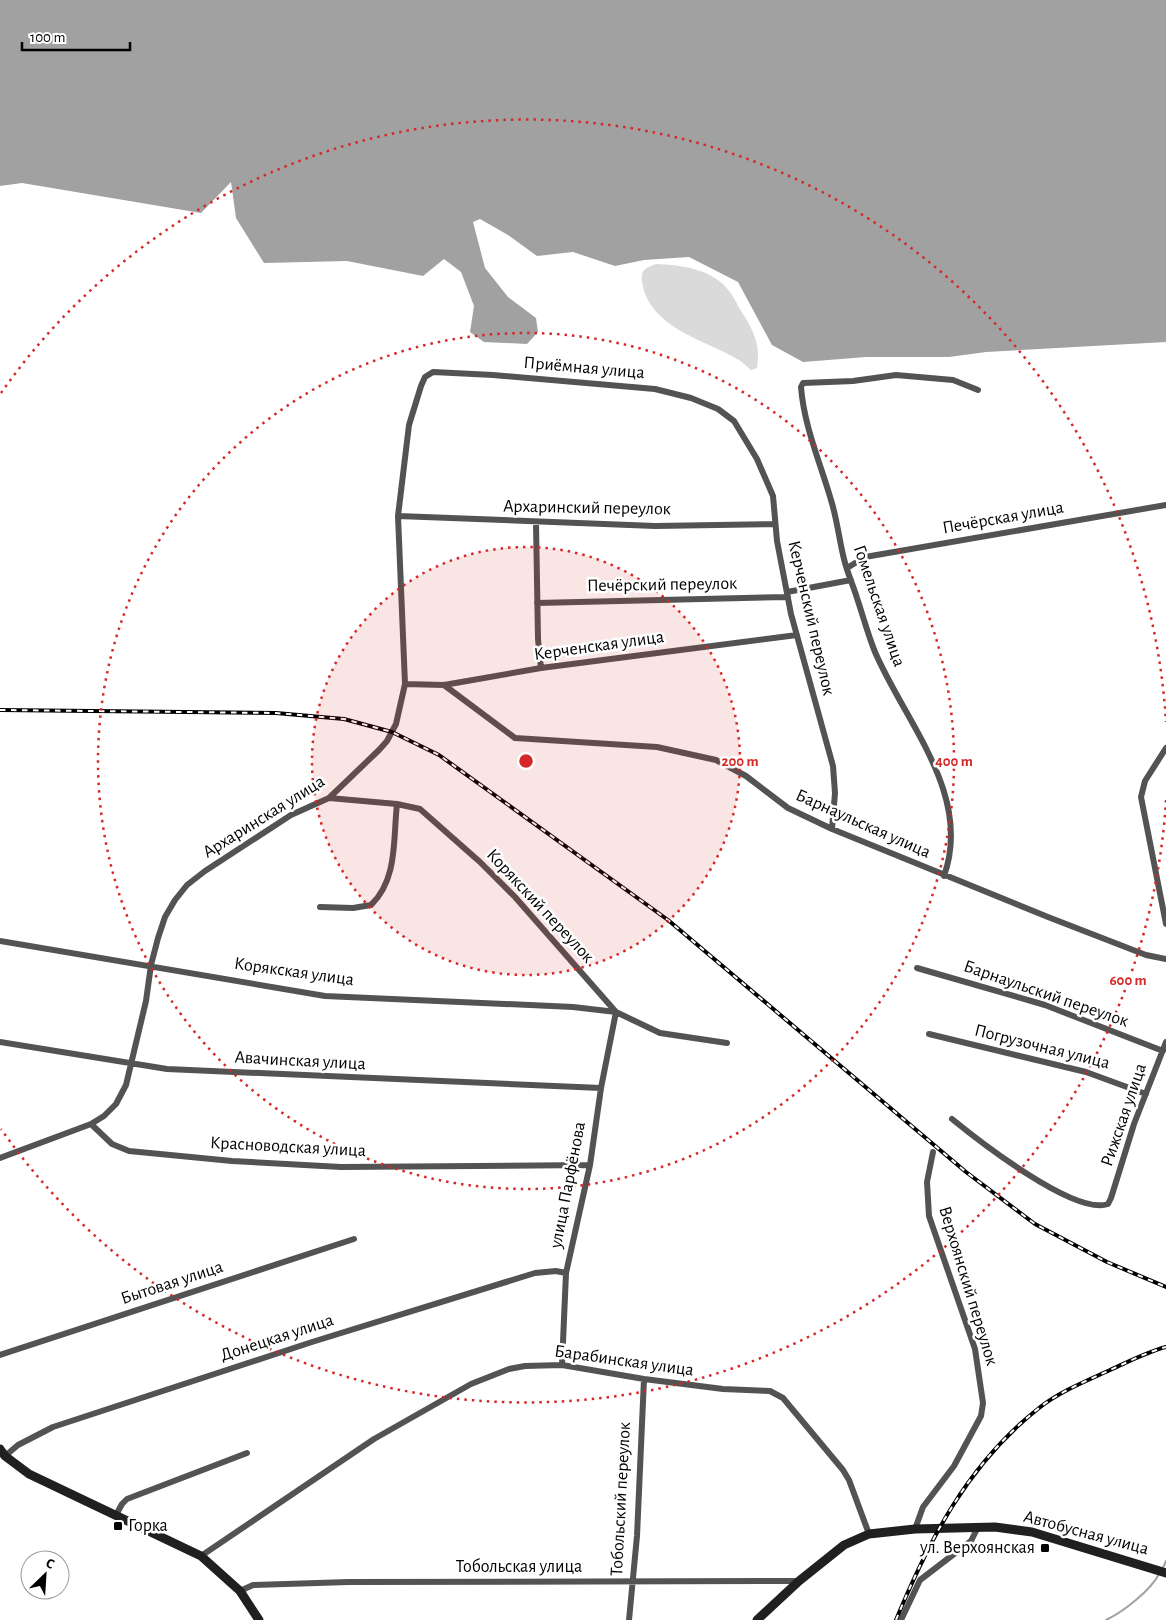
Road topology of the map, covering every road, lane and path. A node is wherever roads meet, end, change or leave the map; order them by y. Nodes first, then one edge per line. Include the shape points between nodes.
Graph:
1 (426, 377) joint
2 (978, 390) dead end
3 (734, 421) joint
4 (1166, 505) edge
5 (398, 516) junction
6 (536, 523) junction
7 (775, 524) junction
8 (847, 568) junction
9 (851, 580) junction
10 (787, 595) junction
11 (536, 603) junction
12 (797, 635) junction
13 (541, 668) junction
14 (405, 684) junction
15 (444, 685) junction
16 (1166, 748) edge
17 (328, 798) junction
18 (397, 804) junction
19 (832, 829) junction
20 (944, 876) junction
21 (320, 908) dead end
22 (1166, 924) edge
23 (0, 941) edge
24 (1166, 959) edge
25 (151, 965) junction
26 (917, 968) dead end
27 (616, 1012) junction
28 (929, 1034) dead end
29 (0, 1042) edge
30 (1166, 1042) edge
31 (727, 1043) dead end
32 (1163, 1051) junction
33 (131, 1065) junction
34 (601, 1088) junction
35 (1146, 1094) junction
36 (952, 1119) dead end
37 (91, 1124) junction
38 (933, 1152) dead end
39 (0, 1158) edge
40 (590, 1165) junction
41 (354, 1239) dead end
42 (566, 1273) junction
43 (0, 1355) edge
44 (562, 1365) junction
45 (644, 1379) junction
46 (3, 1452) edge
47 (246, 1453) dead end
48 (116, 1515) junction
49 (978, 1527) junction
50 (915, 1529) junction
51 (869, 1534) junction
52 (201, 1556) junction
53 (1166, 1573) edge
54 (631, 1581) junction
55 (799, 1581) junction
56 (240, 1591) junction
57 (259, 1620) edge
58 (629, 1620) edge
59 (757, 1620) edge
60 (901, 1620) edge

1 - 3 street, Приёмная улица via 442,371 655,389 691,398 718,409
1 - 5 street, Архаринская улица via 409,425
2 - 8 street, Гомельская улица via 953,380 896,375 803,383 802,396 809,431 836,516
3 - 7 street, Керченский переулок via 766,478 773,496
4 - 8 street, Печёрская улица via 865,557
5 - 6 street, Архаринский переулок
5 - 14 street, Архаринская улица
6 - 7 street, Архаринский переулок via 655,526
6 - 11 street
7 - 10 street, Керченский переулок
8 - 9 street, Гомельская улица
9 - 10 street, Печёрский переулок
9 - 20 street, Гомельская улица via 875,652 941,779 951,836
10 - 11 street, Печёрский переулок
10 - 12 street, Керченский переулок
11 - 13 street
12 - 13 street, Керченская улица
12 - 19 street, Керченский переулок via 833,766
13 - 15 street, Керченская улица
14 - 15 street, Керченская улица
14 - 17 street, Архаринская улица via 401,707 387,741
15 - 19 street, Барнаульская улица via 516,738 648,746 708,758 734,768 788,808
16 - 22 street via 1145,781 1141,797
17 - 18 street, Корякский переулок
17 - 25 street, Архаринская улица via 291,815 187,886 165,917
18 - 21 street via 392,867 382,892 371,905
18 - 27 street, Корякский переулок via 420,808 480,862 549,934
19 - 20 street, Барнаульская улица
20 - 24 street, Барнаульская улица via 1146,955
23 - 25 street, Корякская улица
25 - 27 street, Корякская улица via 325,996 573,1007
25 - 33 street, Архаринская улица
26 - 32 street, Барнаульский переулок via 1044,1005
27 - 31 street, Корякский переулок via 660,1033
27 - 34 street, улица Парфёнова
28 - 35 street, Погрузочная улица via 1086,1072
29 - 33 street, Авачинская улица
30 - 32 street, Рижская улица
32 - 35 street, Рижская улица
33 - 34 street, Авачинская улица via 196,1071
33 - 37 street, Архаринская улица via 126,1085 116,1104
34 - 40 street, улица Парфёнова
35 - 36 street, Рижская улица via 1111,1198 1108,1204 1098,1206 1060,1194 981,1143
37 - 39 street
37 - 40 street, Красноводская улица via 112,1144 129,1151 223,1160 342,1167
38 - 50 street, Верхоянский переулок via 926,1182 929,1216 975,1349 983,1403 981,1416 954,1466 922,1507
40 - 42 street, улица Парфёнова
41 - 43 street, Бытовая улица
42 - 44 street, улица Парфёнова
42 - 46 street, Донецкая улица via 535,1273 53,1427
44 - 45 street, Барабинская улица
44 - 52 street, Барабинская улица via 525,1366 471,1384 374,1439
45 - 51 street, Барабинская улица via 770,1392 783,1398 843,1470
45 - 54 street, Тобольский переулок via 637,1536
46 - 48 street via 29,1474
47 - 48 street via 128,1499
48 - 52 street
49 - 50 street, Автобусная улица
49 - 53 street, Автобусная улица via 1032,1532
49 - 60 street via 971,1542 920,1580
50 - 51 street, Автобусная улица
51 - 55 street, Автобусная улица via 844,1545
52 - 56 street
54 - 55 street, Тобольская улица
54 - 56 street, Тобольская улица via 349,1582 253,1585
54 - 58 street, Тобольский переулок
55 - 59 street, Автобусная улица
56 - 57 street

